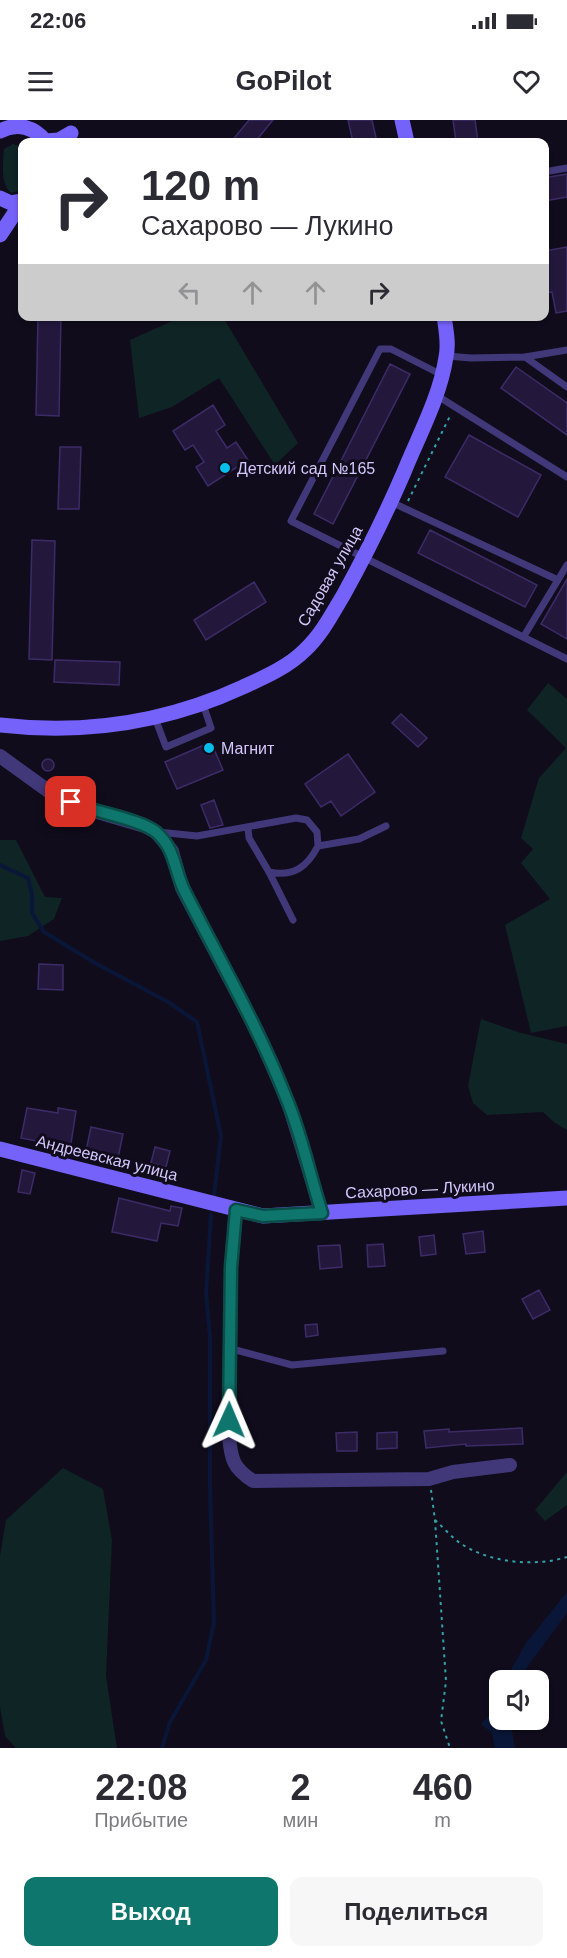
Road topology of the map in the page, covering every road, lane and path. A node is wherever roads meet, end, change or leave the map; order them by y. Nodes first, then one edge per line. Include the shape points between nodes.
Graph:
1 (402, 120) edge
2 (0, 131) edge
3 (41, 138) edge
4 (406, 138) edge
5 (567, 168) edge
6 (549, 171) edge
7 (0, 198) edge
8 (18, 202) edge
9 (18, 208) edge
10 (0, 235) edge
11 (444, 321) edge
12 (567, 350) edge
13 (447, 356) junction
14 (525, 357) junction
15 (442, 375) junction
16 (567, 387) edge
17 (436, 395) junction
18 (455, 406) junction
19 (567, 477) edge
20 (398, 505) junction
21 (365, 558) junction
22 (567, 565) edge
23 (558, 580) junction
24 (524, 636) junction
25 (567, 659) edge
26 (203, 704) junction
27 (155, 718) junction
28 (0, 725) edge
29 (0, 756) edge
30 (386, 826) dead end
31 (248, 828) junction
32 (156, 832) junction
33 (318, 846) junction
34 (270, 872) junction
35 (293, 920) dead end
36 (0, 1149) edge
37 (567, 1198) edge
38 (205, 1201) joint
39 (236, 1210) junction
40 (322, 1213) junction
41 (228, 1348) junction
42 (443, 1351) dead end
43 (510, 1466) dead end
44 (429, 1479) junction
45 (435, 1520) junction
46 (567, 1557) edge
47 (450, 1748) edge

1 - 4 street
2 - 3 street via 21,127
5 - 6 lane
7 - 8 street
9 - 10 street
11 - 13 street, Садовая улица
12 - 14 lane
13 - 14 lane
13 - 15 street, Садовая улица
14 - 16 lane
15 - 17 street, Садовая улица
15 - 21 lane via 391,349 380,349 291,521
17 - 18 lane
17 - 20 street, Садовая улица
18 - 19 lane
18 - 20 path
20 - 21 street, Садовая улица
20 - 23 lane
21 - 24 lane
21 - 26 street, Садовая улица via 327,623 306,649 275,672
22 - 23 lane
23 - 24 lane
24 - 25 lane
26 - 27 street, Садовая улица
26 - 27 lane via 211,728 166,747
27 - 28 street, Садовая улица via 86,728
29 - 32 street via 54,795
30 - 33 lane via 359,839
31 - 32 lane via 197,836
31 - 33 lane via 296,818 307,820 317,832
31 - 34 lane via 249,838
32 - 40 street via 172,851 183,888 257,1031 284,1093
33 - 34 lane via 311,859 297,870 282,875
34 - 35 lane
36 - 38 street, Андреевская улица
37 - 40 street, Сахарово — Лукино
38 - 39 street, Сахарово — Лукино
39 - 40 street, Сахарово — Лукино via 263,1216
39 - 41 street
41 - 42 lane via 292,1365
41 - 44 street via 231,1454 241,1473 253,1481
43 - 44 street via 453,1472
44 - 45 path
45 - 46 path via 462,1545 488,1557 528,1562
45 - 47 path via 446,1681 441,1721

